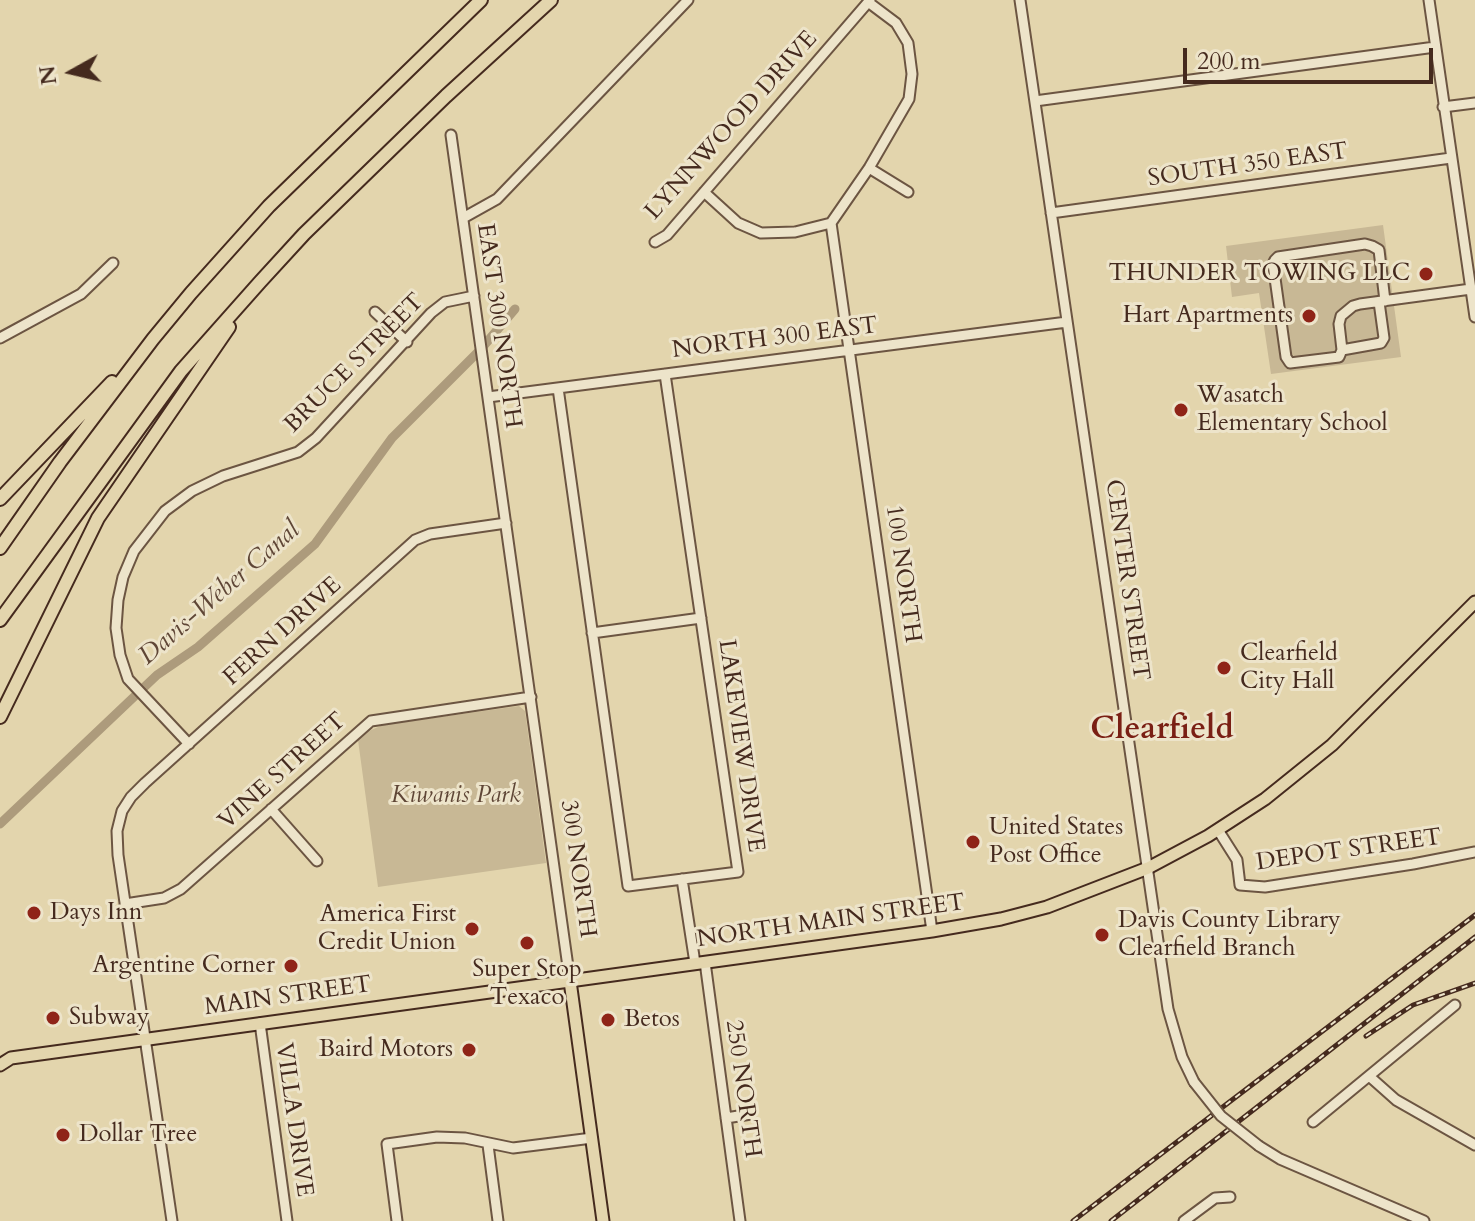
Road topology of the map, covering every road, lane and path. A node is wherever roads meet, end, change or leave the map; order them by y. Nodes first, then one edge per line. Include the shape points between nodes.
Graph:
1 (481, 0) edge
2 (551, 0) edge
3 (688, 0) edge
4 (1020, 0) edge
5 (1429, 0) edge
6 (869, 1) edge
7 (1435, 47) junction
8 (1035, 101) junction
9 (1475, 103) edge
10 (1443, 107) junction
11 (451, 135) dead end
12 (1451, 158) junction
13 (869, 168) junction
14 (704, 192) junction
15 (908, 192) dead end
16 (1051, 213) junction
17 (463, 218) junction
18 (831, 223) junction
19 (655, 242) dead end
20 (113, 263) dead end
21 (260, 282) junction
22 (1472, 287) edge
23 (474, 296) junction
24 (1382, 301) junction
25 (375, 312) dead end
26 (1475, 317) edge
27 (1067, 322) junction
28 (0, 338) edge
29 (153, 339) junction
30 (407, 342) junction
31 (850, 350) junction
32 (1342, 350) junction
33 (665, 374) junction
34 (558, 388) junction
35 (488, 397) junction
36 (0, 499) edge
37 (506, 523) junction
38 (0, 548) edge
39 (1475, 602) edge
40 (701, 618) junction
41 (0, 620) edge
42 (592, 633) junction
43 (531, 697) junction
44 (0, 717) edge
45 (189, 744) junction
46 (271, 809) junction
47 (1218, 830) junction
48 (1475, 852) edge
49 (317, 861) dead end
50 (1148, 868) junction
51 (682, 879) junction
52 (125, 904) junction
53 (932, 931) junction
54 (700, 963) junction
55 (570, 981) junction
56 (1455, 1005) dead end
57 (260, 1023) junction
58 (145, 1039) junction
59 (6, 1056) edge
60 (0, 1065) edge
61 (1369, 1076) junction
62 (751, 1114) dead end
63 (726, 1118) junction
64 (1313, 1122) dead end
65 (592, 1138) junction
66 (488, 1145) junction
67 (1475, 1145) edge
68 (1230, 1197) dead end
69 (172, 1221) edge
70 (287, 1221) edge
71 (397, 1221) edge
72 (498, 1221) edge
73 (603, 1221) edge
74 (740, 1221) edge
75 (1184, 1221) edge
76 (1424, 1221) edge

1 - 29 highway via 269,206
2 - 21 highway via 380,160
3 - 17 street via 497,199
4 - 8 street, CENTER STREET
5 - 7 street
6 - 13 street via 896,23 908,43 912,74 909,99
6 - 14 street, LYNNWOOD DRIVE
7 - 8 street
7 - 10 street
8 - 16 street, CENTER STREET
9 - 10 street
10 - 12 street
11 - 17 street, EAST 300 NORTH
12 - 16 street, SOUTH 350 EAST
12 - 22 street
13 - 15 street
13 - 18 street
14 - 18 street via 738,223 761,233
14 - 19 street, LYNNWOOD DRIVE
16 - 27 street, CENTER STREET
17 - 23 street, EAST 300 NORTH
18 - 31 street, 100 NORTH
20 - 28 street via 81,294
21 - 41 highway via 181,371
21 - 44 highway via 98,518
22 - 24 street
22 - 26 street
23 - 30 street, BRUCE STREET via 445,302
23 - 35 street, EAST 300 NORTH
24 - 32 street via 1353,306 1341,316
24 - 32 street via 1381,343
24 - 32 street via 1379,250 1372,246 1275,260 1290,363 1339,357
25 - 30 street
27 - 31 street, NORTH 300 EAST
27 - 50 street, CENTER STREET
29 - 36 highway
29 - 38 highway
30 - 45 street, BRUCE STREET via 298,452 192,491 165,511 134,551 118,600 120,655 133,685
31 - 33 street, NORTH 300 EAST
31 - 53 street, 100 NORTH
33 - 34 street, NORTH 300 EAST
33 - 40 street, LAKEVIEW DRIVE
34 - 35 street, NORTH 300 EAST
34 - 42 street, LAKEVIEW DRIVE
35 - 37 street, EAST 300 NORTH
37 - 43 street, 300 NORTH
37 - 45 street, FERN DRIVE via 415,540
39 - 47 main road, NORTH MAIN STREET via 1332,745
40 - 42 street, LAKEVIEW DRIVE
40 - 51 street, LAKEVIEW DRIVE via 738,872
42 - 51 street, LAKEVIEW DRIVE via 628,886
43 - 46 street, VINE STREET via 371,721
43 - 55 street, 300 NORTH
45 - 52 street, FERN DRIVE via 131,797 118,822
46 - 49 street
46 - 52 street, VINE STREET via 177,892
47 - 48 street, DEPOT STREET via 1237,860 1240,885 1265,887
47 - 50 main road, NORTH MAIN STREET
50 - 53 main road, NORTH MAIN STREET via 1018,915
50 - 76 street, CENTER STREET, bridge via 1168,1009 1194,1082 1221,1116 1280,1159
51 - 54 street
52 - 58 street
53 - 54 main road, NORTH MAIN STREET
54 - 55 main road, NORTH MAIN STREET
54 - 63 street, 250 NORTH
55 - 57 main road, MAIN STREET
55 - 65 main road, 300 NORTH
56 - 61 street
57 - 58 main road, MAIN STREET
57 - 70 street, VILLA DRIVE
58 - 59 main road, MAIN STREET
58 - 69 street
59 - 60 main road, MAIN STREET
61 - 64 street
61 - 67 street via 1396,1100
62 - 63 street
63 - 74 street, 250 NORTH
65 - 66 street via 534,1147
65 - 73 main road, 300 NORTH
66 - 71 street via 437,1137 387,1144
66 - 72 street
68 - 75 street via 1215,1198

